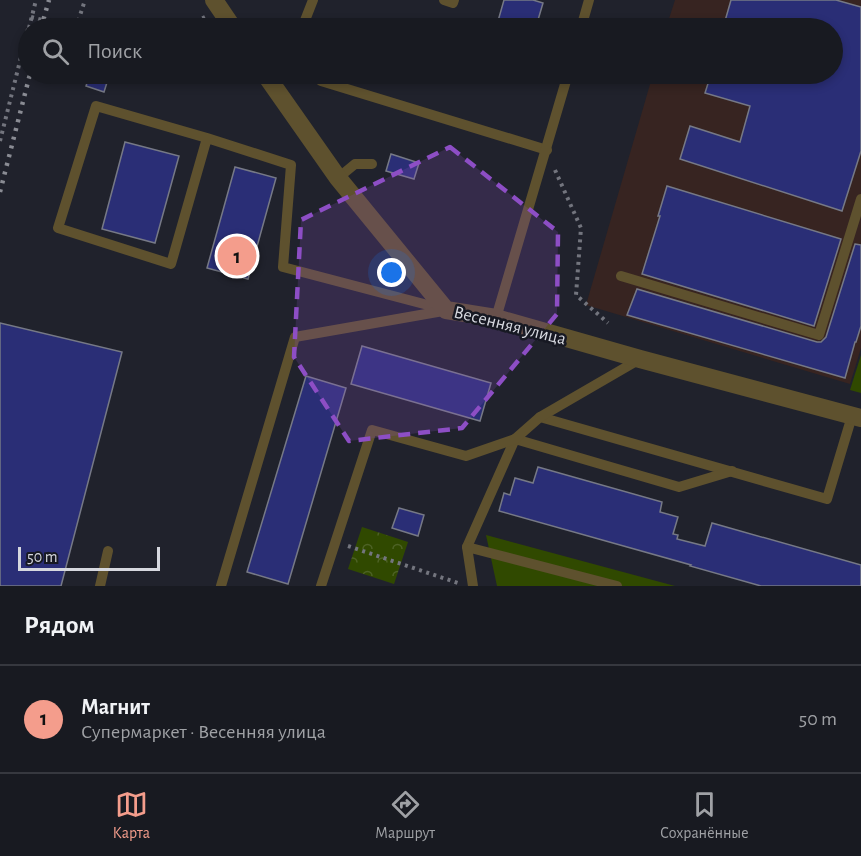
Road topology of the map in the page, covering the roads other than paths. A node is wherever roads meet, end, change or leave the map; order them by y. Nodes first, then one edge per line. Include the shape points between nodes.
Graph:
1 (313, 0) edge
2 (444, 0) edge
3 (454, 0) edge
4 (589, 0) edge
5 (217, 5) edge
6 (226, 18) edge
7 (306, 18) edge
8 (584, 18) edge
9 (272, 84) edge
10 (331, 84) edge
11 (565, 84) edge
12 (207, 138) junction
13 (547, 150) junction
14 (372, 164) dead end
15 (338, 178) junction
16 (861, 199) edge
17 (621, 276) dead end
18 (446, 310) junction
19 (496, 318) junction
20 (640, 359) junction
21 (540, 417) junction
22 (857, 417) edge
23 (515, 439) junction
24 (732, 471) junction
25 (467, 547) junction
26 (108, 551) dead end
27 (100, 586) edge
28 (221, 586) edge
29 (321, 586) edge
30 (473, 586) edge
31 (617, 586) edge

1 - 7 lane
2 - 3 lane
4 - 8 lane
5 - 6 street
9 - 15 street, Весенняя улица
10 - 13 lane
11 - 13 lane
12 - 12 lane via 96,106 58,228 171,264
12 - 18 lane via 291,165 283,267
13 - 19 lane
14 - 15 lane via 355,164
15 - 18 street, Весенняя улица
16 - 17 lane via 819,335
18 - 19 street, Весенняя улица
18 - 28 lane via 295,337
19 - 20 street, Весенняя улица
20 - 21 lane
20 - 22 street, Весенняя улица
21 - 23 lane
21 - 24 lane
22 - 24 lane via 827,499
23 - 24 lane via 679,488
23 - 25 lane
23 - 29 lane via 466,456 372,430
25 - 30 lane
25 - 31 lane
26 - 27 lane

